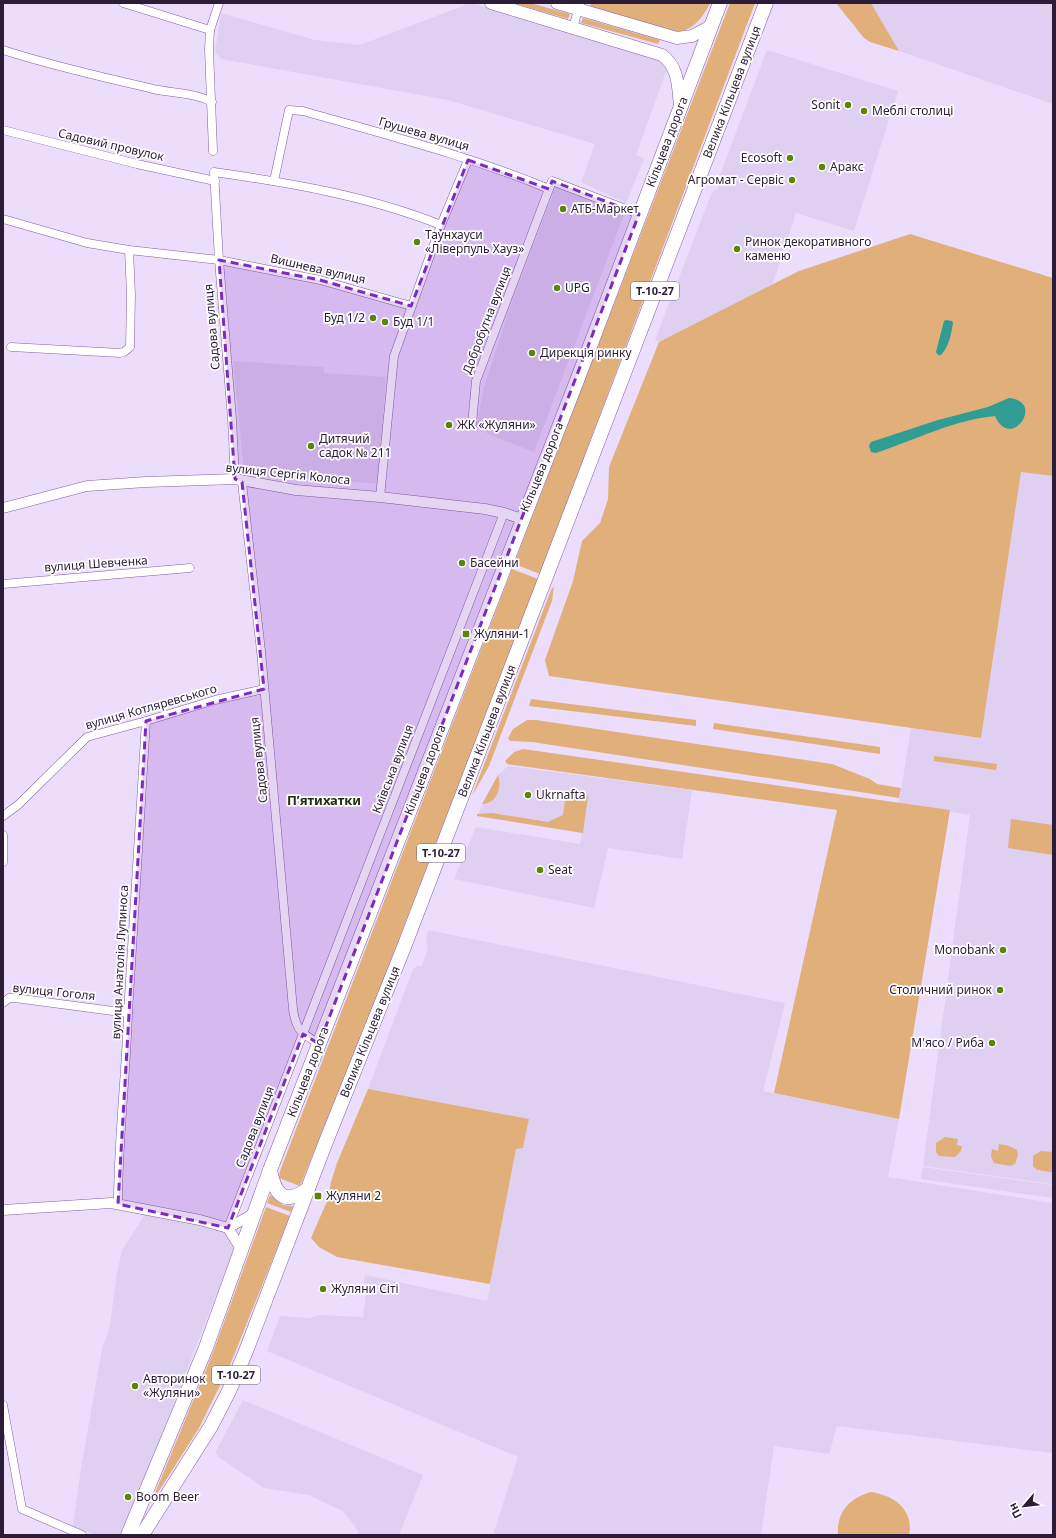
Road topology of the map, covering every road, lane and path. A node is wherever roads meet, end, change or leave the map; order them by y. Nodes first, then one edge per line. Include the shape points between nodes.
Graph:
1 (123, 3) edge
2 (219, 3) edge
3 (491, 3) edge
4 (557, 3) edge
5 (720, 3) edge
6 (766, 4) edge
7 (579, 6) edge
8 (711, 26) junction
9 (572, 28) junction
10 (210, 30) junction
11 (3, 50) edge
12 (212, 102) junction
13 (680, 106) junction
14 (3, 130) edge
15 (213, 151) dead end
16 (468, 160) junction
17 (274, 180) junction
18 (214, 181) junction
19 (551, 185) junction
20 (640, 214) junction
21 (3, 219) edge
22 (440, 225) junction
23 (129, 250) junction
24 (219, 260) junction
25 (411, 306) junction
26 (11, 347) dead end
27 (472, 424) dead end
28 (239, 481) junction
29 (380, 497) junction
30 (3, 508) edge
31 (504, 512) junction
32 (522, 519) junction
33 (190, 568) dead end
34 (3, 584) edge
35 (264, 689) junction
36 (146, 722) junction
37 (3, 816) edge
38 (3, 835) edge
39 (3, 862) edge
40 (3, 1003) edge
41 (128, 1013) junction
42 (303, 1034) junction
43 (318, 1044) junction
44 (270, 1170) junction
45 (308, 1189) junction
46 (118, 1204) junction
47 (3, 1210) edge
48 (253, 1214) junction
49 (228, 1228) junction
50 (241, 1249) junction
51 (3, 1405) edge
52 (82, 1535) edge
53 (128, 1535) edge
54 (142, 1535) edge

1 - 10 street
2 - 10 street
3 - 9 main road
4 - 7 main road
5 - 8 highway, Кільцева дорога / Т-10-27
6 - 45 highway, Велика Кільцева вулиця / Т-10-27 via 407,940
7 - 8 main road via 677,38 692,36
7 - 9 street
8 - 13 highway, Кільцева дорога / Т-10-27
9 - 13 main road via 668,59 676,74
10 - 12 street
11 - 12 street via 61,67 175,94 205,98
12 - 15 street
13 - 20 highway, Кільцева дорога / Т-10-27
14 - 18 street, Садовий провулок via 129,163
16 - 17 street, Грушева вулиця via 303,111 289,110
16 - 19 street, Грушева вулиця
16 - 22 street
17 - 18 street, Садова вулиця via 214,172
17 - 22 street via 365,200
18 - 24 street, Садова вулиця
19 - 20 street, Грушева вулиця
19 - 27 street, Добробутна вулиця via 476,381
20 - 32 highway, Кільцева дорога / Т-10-27
21 - 23 street via 87,243
22 - 25 street
23 - 24 street
23 - 26 street via 130,347 127,350 120,353
24 - 25 street, Вишнева вулиця via 320,280
24 - 28 street, Садова вулиця
25 - 29 street via 394,356
28 - 29 street, вулиця Сергія Колоса via 296,490
28 - 30 street, вулиця Сергія Колоса via 146,482 87,486 33,498
28 - 35 street, Садова вулиця
29 - 31 street, вулиця Сергія Колоса
31 - 32 street, вулиця Сергія Колоса
31 - 42 street, Київська вулиця
32 - 43 highway, Кільцева дорога / Т-10-27
33 - 34 street, вулиця Шевченка
35 - 36 street, вулиця Котляревського via 214,700
35 - 42 street, Садова вулиця via 293,1009 297,1028
36 - 37 street, вулиця Котляревського via 83,739 71,754
36 - 41 street, вулиця Анатолія Лупиноса
38 - 39 street
40 - 41 street, вулиця Гоголя via 9,998 15,998
41 - 46 street, вулиця Анатолія Лупиноса
42 - 43 street
42 - 49 street, Садова вулиця
43 - 44 highway, Кільцева дорога / Т-10-27
44 - 45 highway via 275,1189 281,1195 295,1197
44 - 48 highway, Кільцева дорога / Т-10-27
45 - 54 highway, Велика Кільцева вулиця / Т-10-27 via 221,1408
46 - 47 street
46 - 49 street
48 - 49 street
48 - 50 highway, Кільцева дорога / Т-10-27
49 - 50 street
50 - 53 highway, Кільцева дорога / Т-10-27 via 186,1399
51 - 52 street via 22,1509

